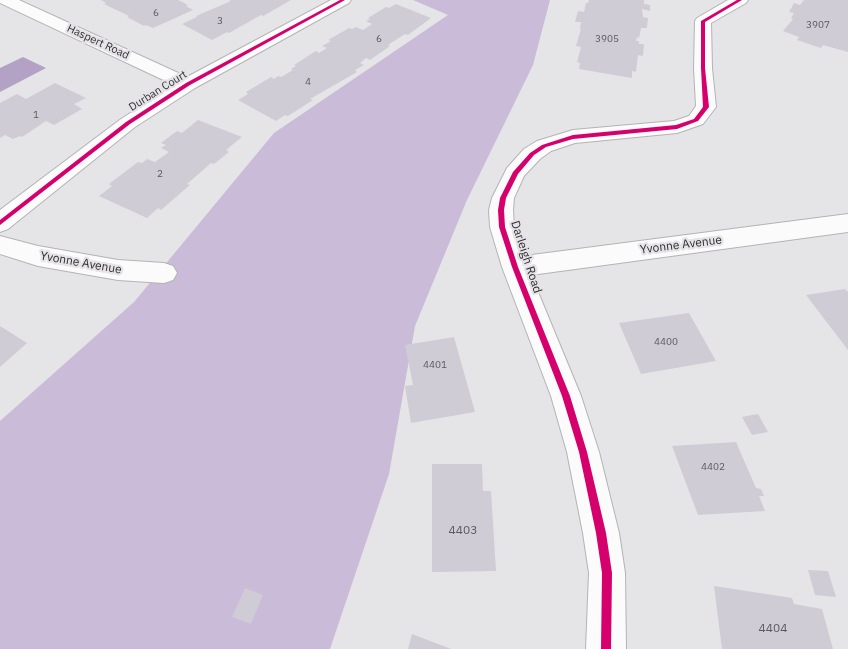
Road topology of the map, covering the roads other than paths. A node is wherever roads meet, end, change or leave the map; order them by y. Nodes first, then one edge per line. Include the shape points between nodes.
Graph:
1 (343, 0) edge
2 (740, 0) edge
3 (18, 2) edge
4 (0, 14) edge
5 (188, 84) junction
6 (0, 224) edge
7 (848, 224) edge
8 (0, 244) edge
9 (515, 267) junction
10 (164, 273) dead end
11 (606, 649) edge

1 - 5 street, Durban Court
2 - 9 street, Darleigh Road via 702,14 706,107 696,120 677,128 573,136 559,140 532,154 515,173 501,210 502,227
3 - 4 street
3 - 5 street, Haspert Road
5 - 6 street, Durban Court via 128,123
7 - 9 street, Yvonne Avenue
8 - 10 street, Yvonne Avenue via 38,256
9 - 11 street, Darleigh Road via 566,396 583,452 607,573

